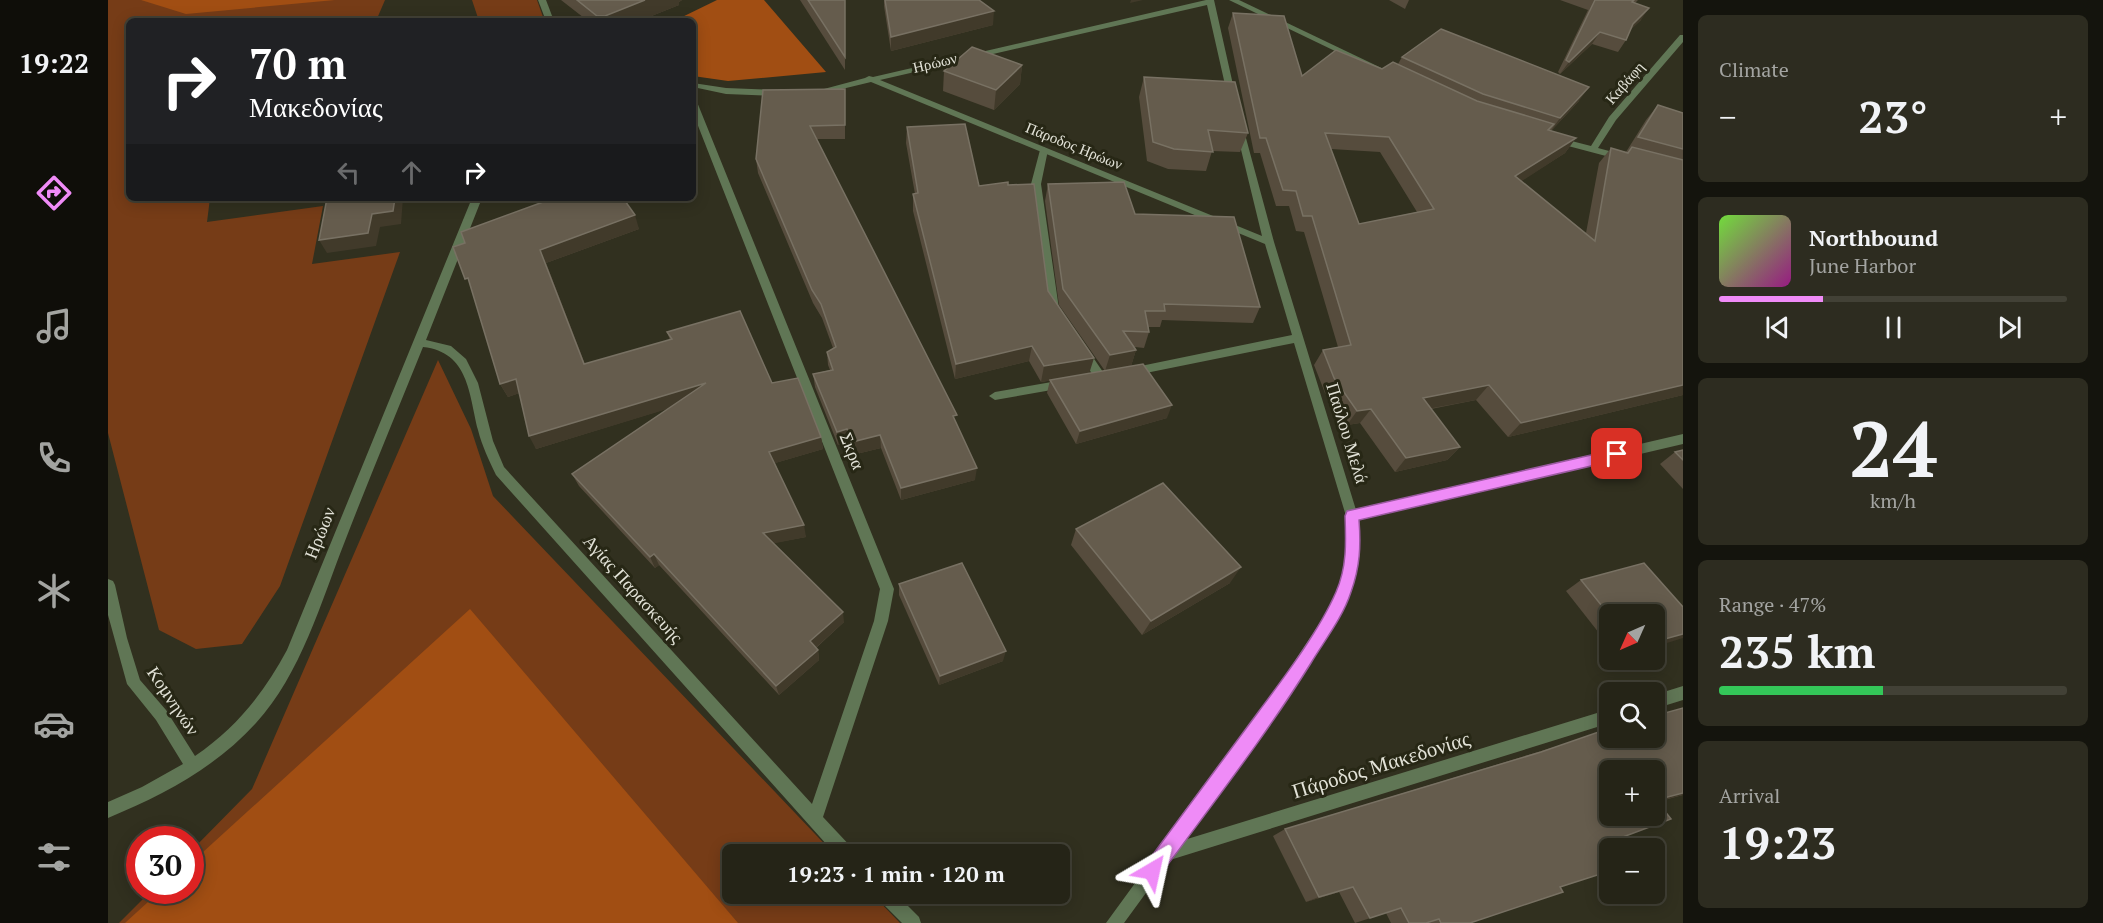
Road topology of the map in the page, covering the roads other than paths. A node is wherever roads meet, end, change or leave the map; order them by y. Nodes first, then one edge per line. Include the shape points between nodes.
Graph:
1 (543, 0) edge
2 (1233, 0) edge
3 (1210, 1) edge
4 (549, 18) edge
5 (1683, 37) edge
6 (868, 78) junction
7 (1403, 80) edge
8 (696, 86) edge
9 (787, 93) edge
10 (806, 93) edge
11 (1234, 104) edge
12 (696, 110) edge
13 (1237, 116) edge
14 (1544, 136) edge
15 (1044, 150) junction
16 (1593, 150) junction
17 (1626, 158) edge
18 (476, 201) edge
19 (1269, 242) junction
20 (1058, 316) edge
21 (1297, 338) junction
22 (1077, 342) edge
23 (420, 343) junction
24 (1101, 378) junction
25 (995, 396) dead end
26 (1683, 439) edge
27 (1352, 516) junction
28 (108, 585) edge
29 (1683, 693) edge
30 (1665, 699) edge
31 (1599, 719) edge
32 (193, 767) junction
33 (108, 810) edge
34 (814, 820) junction
35 (837, 844) edge
36 (1164, 854) junction
37 (895, 904) edge
38 (913, 923) edge
39 (1114, 923) edge

1 - 4 street
2 - 7 street
3 - 6 street, Ηρώων
3 - 11 street
5 - 16 street, Καβάφη via 1612,119
6 - 10 street, Ηρώων
6 - 15 street, Πάροδος Ηρώων
8 - 9 street
12 - 34 street, Σκρα via 887,589 881,621
13 - 19 street, Παύλου Μελά
14 - 16 street
15 - 19 street, Πάροδος Ηρώων
15 - 20 street via 1036,184 1052,307
16 - 17 street
18 - 23 street, Ηρώων
19 - 21 street, Παύλου Μελά
21 - 24 street
21 - 27 street, Παύλου Μελά
22 - 24 street
23 - 32 street, Ηρώων via 288,659 267,698 251,717
23 - 34 street, Αγίας Παρασκευής via 446,347 455,354 469,375 487,441 500,471
24 - 25 street
26 - 27 street
27 - 36 street, Παύλου Μελά via 1354,552 1343,594 1328,622 1287,687
28 - 32 street, Κομνηνών via 134,684 161,715
29 - 30 street
31 - 36 street, Πάροδος Μακεδονίας
32 - 33 street, Ηρώων
34 - 35 street, Αγίας Παρασκευής
36 - 39 street, Παύλου Μελά
37 - 38 street

